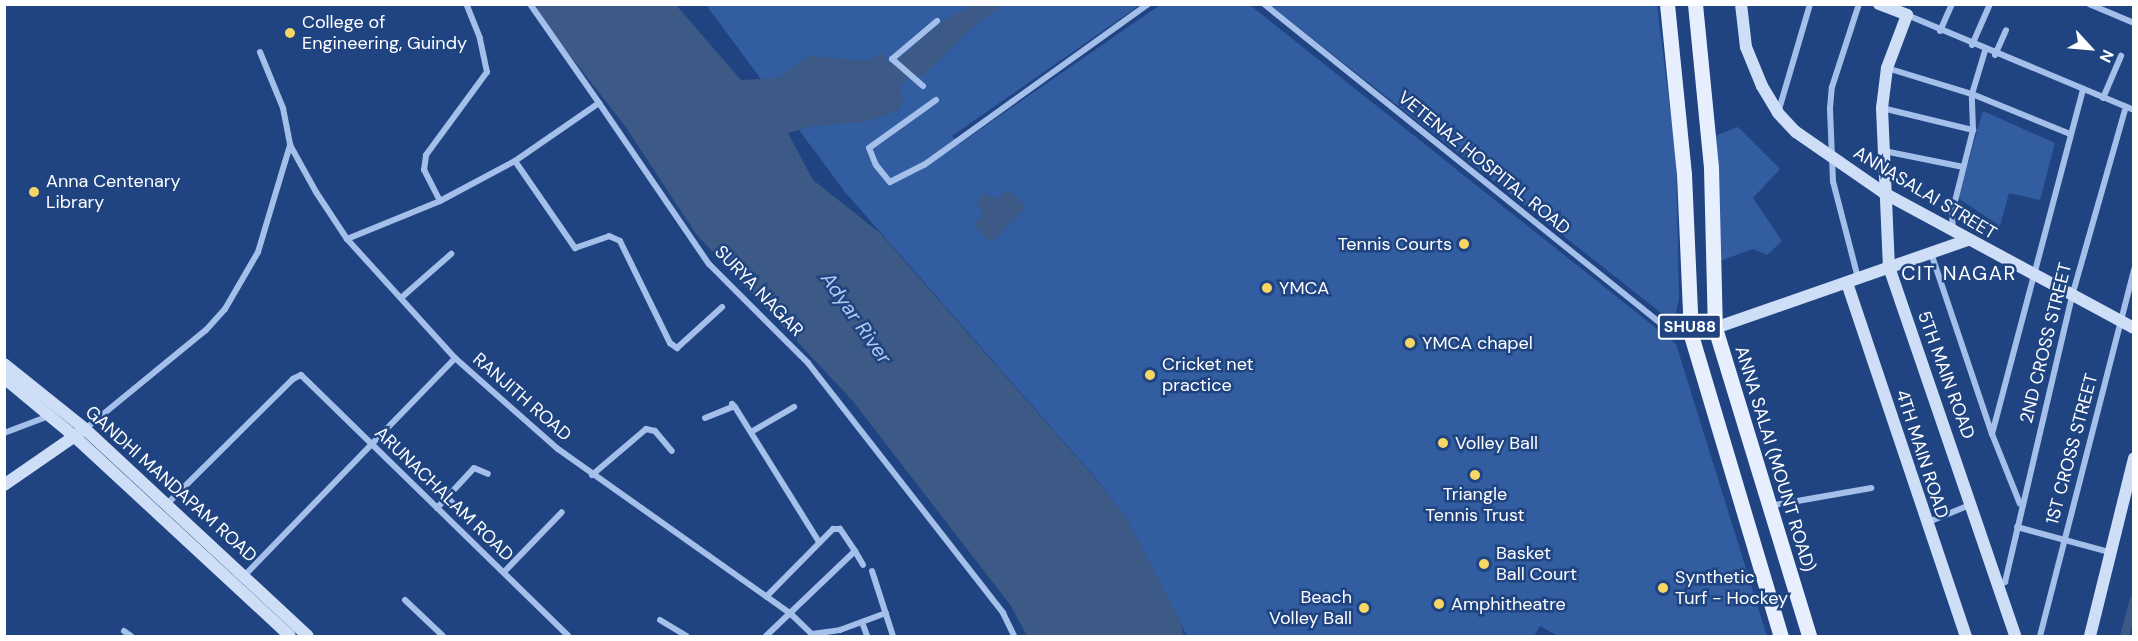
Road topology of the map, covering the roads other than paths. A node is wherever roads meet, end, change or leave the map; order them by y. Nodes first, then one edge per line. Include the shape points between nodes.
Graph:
1 (466, 4) edge
2 (530, 4) edge
3 (1148, 4) edge
4 (1264, 4) edge
5 (1667, 4) edge
6 (1695, 4) edge
7 (1742, 4) edge
8 (1810, 4) edge
9 (1859, 4) edge
10 (1880, 4) edge
11 (1952, 4) edge
12 (1990, 4) edge
13 (2089, 4) edge
14 (1907, 15) junction
15 (937, 21) dead end
16 (2133, 23) edge
17 (2006, 30) dead end
18 (1940, 31) junction
19 (1972, 45) junction
20 (1985, 51) junction
21 (260, 52) dead end
22 (1995, 54) junction
23 (2121, 56) dead end
24 (1887, 68) junction
25 (923, 86) dead end
26 (2083, 89) junction
27 (1972, 94) junction
28 (2103, 98) junction
29 (936, 99) dead end
30 (599, 103) junction
31 (1882, 108) junction
32 (2130, 109) edge
33 (1778, 113) junction
34 (1973, 130) junction
35 (2070, 134) junction
36 (290, 145) junction
37 (1881, 150) junction
38 (1832, 157) junction
39 (515, 162) junction
40 (1963, 167) junction
41 (1884, 193) junction
42 (440, 201) junction
43 (1953, 231) junction
44 (347, 239) junction
45 (1968, 240) junction
46 (1931, 253) junction
47 (451, 254) dead end
48 (1889, 267) junction
49 (2133, 269) edge
50 (2033, 276) junction
51 (1853, 281) junction
52 (2072, 297) junction
53 (401, 298) junction
54 (722, 307) dead end
55 (2120, 321) junction
56 (1715, 328) junction
57 (2133, 328) edge
58 (1691, 335) junction
59 (455, 358) junction
60 (4, 364) edge
61 (4, 378) edge
62 (1731, 381) junction
63 (1708, 386) junction
64 (794, 407) dead end
65 (50, 416) junction
66 (705, 418) dead end
67 (85, 429) junction
68 (751, 432) junction
69 (4, 433) edge
70 (1992, 434) junction
71 (74, 436) junction
72 (369, 444) junction
73 (672, 451) dead end
74 (2133, 458) edge
75 (488, 474) dead end
76 (592, 475) junction
77 (4, 485) edge
78 (1871, 488) dead end
79 (447, 497) junction
80 (1973, 504) junction
81 (2020, 504) junction
82 (166, 505) junction
83 (1769, 506) junction
84 (437, 508) junction
85 (460, 511) dead end
86 (562, 512) dead end
87 (1926, 523) junction
88 (2017, 527) junction
89 (2064, 539) junction
90 (819, 542) junction
91 (855, 550) junction
92 (2109, 552) junction
93 (863, 565) dead end
94 (872, 571) dead end
95 (504, 572) junction
96 (239, 580) junction
97 (1999, 585) junction
98 (766, 597) junction
99 (405, 600) dead end
100 (886, 613) junction
101 (791, 614) junction
102 (660, 620) dead end
103 (862, 622) junction
104 (124, 631) dead end
105 (676, 633) edge
106 (841, 633) edge
107 (131, 636) edge
108 (290, 636) edge
109 (308, 636) edge
110 (443, 636) edge
111 (568, 636) edge
112 (687, 636) edge
113 (766, 636) edge
114 (867, 636) edge
115 (893, 636) edge
116 (1014, 636) edge
117 (1781, 636) edge
118 (1809, 636) edge
119 (1966, 636) edge
120 (2015, 636) edge
121 (2040, 636) edge
122 (2090, 636) edge

1 - 42 street via 480,38 487,72 426,155 424,170
2 - 30 street, SURYA NAGAR
3 - 29 street via 924,165 890,182 869,148
4 - 58 street, VETENAZ HOSPITAL ROAD via 1669,330
5 - 58 main road, SHU88 via 1684,174
6 - 56 main road, ANNA SALAI (MOUNT ROAD) / SHU88 via 1711,168
7 - 33 street, ANNASALAI STREET via 1746,47
8 - 33 street
9 - 38 street, 4TH MAIN ROAD via 1832,87
10 - 14 street
11 - 18 street
12 - 19 street
13 - 16 street
14 - 18 street
14 - 24 street, 5TH MAIN ROAD
15 - 25 street via 892,59
17 - 22 street
18 - 19 street
19 - 20 street
20 - 22 street
20 - 27 street
21 - 36 street, RANJITH ROAD via 283,108
22 - 26 street
23 - 28 street
24 - 27 street
24 - 31 street, 5TH MAIN ROAD
26 - 28 street
26 - 35 street
27 - 34 street
27 - 35 street
28 - 32 street
30 - 39 street
30 - 116 street, SURYA NAGAR via 709,264 808,363 1003,613
31 - 34 street
31 - 37 street, 5TH MAIN ROAD
32 - 52 street, 2ND CROSS STREET
33 - 38 street, ANNASALAI STREET via 1796,132
34 - 40 street
35 - 50 street
36 - 44 street, RANJITH ROAD
36 - 67 street, RANJITH ROAD via 265,234 225,309 188,346
37 - 40 street
37 - 41 street, 5TH MAIN ROAD
38 - 41 street, ANNASALAI STREET
38 - 51 street, 4TH MAIN ROAD via 1833,181
39 - 42 street
39 - 54 street via 575,248 609,236 620,241 670,343 677,348
40 - 43 street via 1952,213
41 - 43 street, ANNASALAI STREET
41 - 48 street, 5TH MAIN ROAD
42 - 44 street
43 - 45 street, ANNASALAI STREET
44 - 53 street, RANJITH ROAD
45 - 46 street
45 - 50 street, ANNASALAI STREET
46 - 48 street
46 - 70 street
47 - 53 street
48 - 51 street
48 - 80 street, 5TH MAIN ROAD
49 - 55 street, 1ST CROSS STREET
50 - 52 street, ANNASALAI STREET
50 - 70 street
51 - 56 street
51 - 87 street, 4TH MAIN ROAD
52 - 55 street, ANNASALAI STREET
52 - 81 street, 2ND CROSS STREET
53 - 59 street, RANJITH ROAD
55 - 57 street, ANNASALAI STREET
55 - 89 street, 1ST CROSS STREET
56 - 62 main road, ANNA SALAI (MOUNT ROAD) / SHU88
58 - 63 main road, SHU88
59 - 72 street
59 - 76 street, RANJITH ROAD
60 - 67 street, GANDHI MANDAPAM ROAD
61 - 65 street, GANDHI MANDAPAM ROAD
62 - 63 main road
62 - 83 main road, ANNA SALAI (MOUNT ROAD) / SHU88
63 - 117 main road, SHU88
64 - 68 street
65 - 69 street
65 - 71 street, GANDHI MANDAPAM ROAD
66 - 68 street via 732,404
67 - 71 street
67 - 82 street, GANDHI MANDAPAM ROAD
68 - 90 street
70 - 81 street
71 - 77 street
71 - 96 street, GANDHI MANDAPAM ROAD
72 - 82 street, ARUNACHALAM ROAD via 298,375
72 - 84 street, ARUNACHALAM ROAD
72 - 96 street
73 - 76 street via 655,431 646,429
74 - 92 street
75 - 79 street via 474,468
76 - 98 street, RANJITH ROAD
78 - 83 street
79 - 84 street
79 - 85 street
80 - 87 street
80 - 97 street, 5TH MAIN ROAD
81 - 88 street, 2ND CROSS STREET
82 - 96 street, GANDHI MANDAPAM ROAD
83 - 118 main road, ANNA SALAI (MOUNT ROAD) / SHU88
84 - 95 street, ARUNACHALAM ROAD
86 - 95 street
87 - 119 street, 4TH MAIN ROAD
88 - 89 street
88 - 97 street, 2ND CROSS STREET via 2005,582
89 - 92 street
89 - 121 street, 1ST CROSS STREET
90 - 91 street via 834,529 840,530
90 - 98 street
91 - 93 street
91 - 101 street
92 - 122 street
94 - 100 street
95 - 111 street, ARUNACHALAM ROAD
96 - 108 street, GANDHI MANDAPAM ROAD
96 - 109 street, GANDHI MANDAPAM ROAD
97 - 120 street, 5TH MAIN ROAD
98 - 101 street, RANJITH ROAD
99 - 110 street
100 - 103 street
100 - 115 street
101 - 106 street, RANJITH ROAD via 812,634
101 - 113 street
102 - 105 street
103 - 106 street
103 - 114 street
104 - 107 street
105 - 112 street

